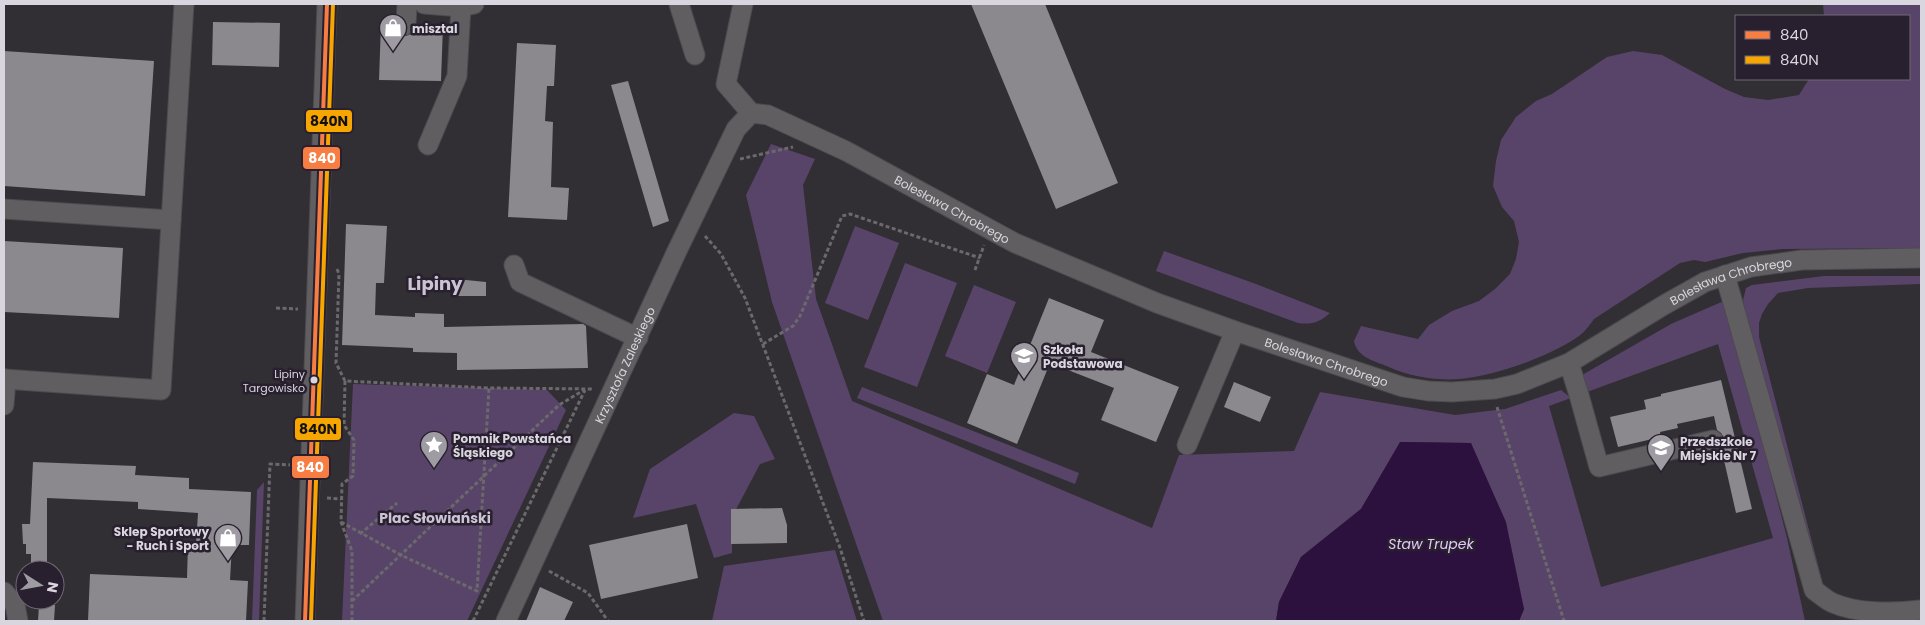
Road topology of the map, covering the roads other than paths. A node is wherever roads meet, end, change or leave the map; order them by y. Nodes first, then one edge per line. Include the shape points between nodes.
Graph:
1 (184, 4) edge
2 (327, 4) edge
3 (407, 4) edge
4 (424, 4) edge
5 (679, 4) edge
6 (743, 4) edge
7 (468, 5) edge
8 (406, 25) dead end
9 (695, 55) dead end
10 (751, 113) junction
11 (428, 145) dead end
12 (4, 209) edge
13 (171, 220) junction
14 (1921, 258) edge
15 (514, 264) dead end
16 (1726, 275) junction
17 (1235, 331) junction
18 (638, 338) junction
19 (1569, 363) junction
20 (5, 379) edge
21 (4, 405) edge
22 (1714, 440) dead end
23 (1187, 445) dead end
24 (4, 592) edge
25 (1921, 610) edge
26 (18, 621) edge
27 (306, 621) edge
28 (506, 621) edge

1 - 13 street
2 - 27 street
3 - 8 street
4 - 7 street
5 - 9 street
6 - 10 street via 726,84
7 - 11 street via 456,76
10 - 17 street, Bolesława Chrobrego via 768,115 846,151 1015,243 1157,303
10 - 18 street, Krzysztofa Zaleskiego via 736,129
12 - 13 street
13 - 20 street via 161,390
14 - 16 street, Bolesława Chrobrego via 1802,260
15 - 18 street via 520,282
16 - 19 street, Bolesława Chrobrego via 1705,282
16 - 25 street via 1814,590 1844,607 1891,612
17 - 19 street, Bolesława Chrobrego via 1403,387 1428,391 1495,389 1517,384
17 - 23 street
18 - 28 street, Krzysztofa Zaleskiego
19 - 22 street via 1599,467
20 - 21 street
24 - 26 street via 15,605

